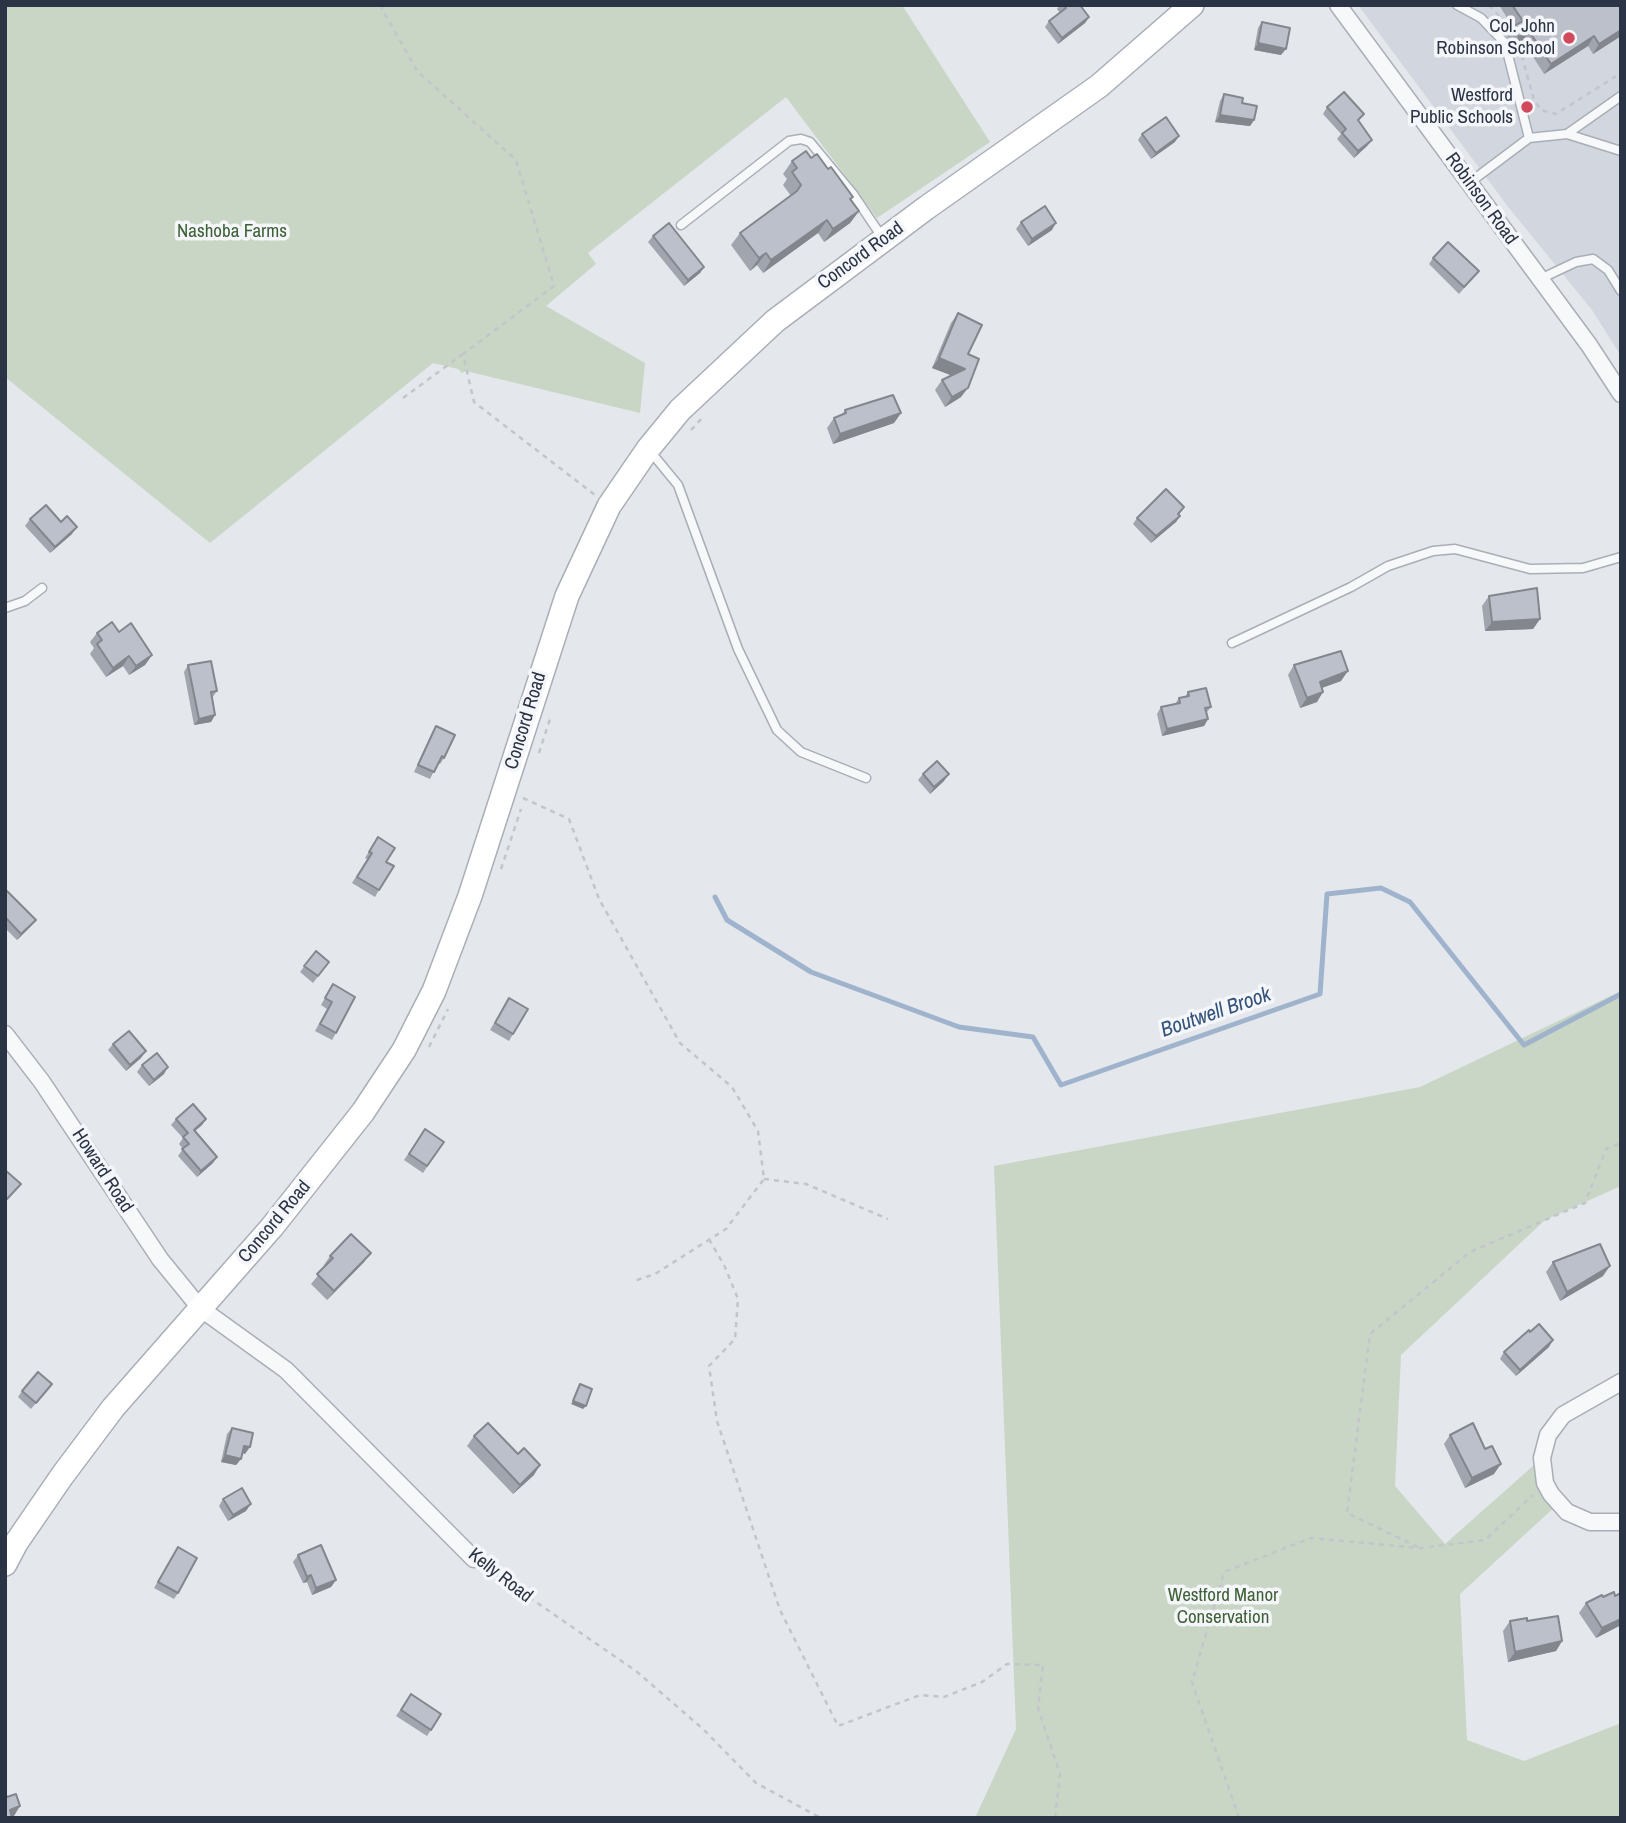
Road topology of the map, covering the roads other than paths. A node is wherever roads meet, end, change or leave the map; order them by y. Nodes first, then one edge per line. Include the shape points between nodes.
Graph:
1 (1192, 5) edge
2 (1457, 5) edge
3 (1344, 7) edge
4 (1621, 96) edge
5 (1567, 134) junction
6 (1529, 138) junction
7 (1621, 151) edge
8 (1469, 183) junction
9 (681, 225) dead end
10 (883, 239) junction
11 (1540, 279) junction
12 (1621, 291) edge
13 (1621, 394) edge
14 (648, 449) junction
15 (1621, 557) edge
16 (42, 588) dead end
17 (5, 608) edge
18 (1232, 643) dead end
19 (866, 778) dead end
20 (5, 1034) edge
21 (200, 1308) junction
22 (1621, 1382) edge
23 (1621, 1522) edge
24 (474, 1559) road end
25 (5, 1564) edge

1 - 10 main road, Concord Road via 1098,86
2 - 6 lane via 1481,18 1505,43
3 - 8 street, Robinson Road
4 - 5 lane
5 - 6 lane
5 - 7 lane
6 - 8 lane
8 - 11 street, Robinson Road
9 - 10 lane via 789,141 801,139 810,142 844,183
10 - 14 main road, Concord Road via 775,321 680,410
11 - 12 lane via 1593,259 1608,270
11 - 13 street, Robinson Road
14 - 19 lane via 678,485 738,649 777,730 802,752
14 - 21 main road, Concord Road via 609,506 567,596 470,896 404,1050 332,1152
15 - 18 lane via 1583,568 1530,569 1455,549 1433,551 1388,566
16 - 17 lane
20 - 21 street, Howard Road via 160,1259
21 - 24 street, Kelly Road via 286,1370
21 - 25 main road, Concord Road via 106,1418 23,1531
22 - 23 street via 1573,1407 1555,1424 1544,1446 1545,1483 1558,1504 1578,1518 1602,1524

